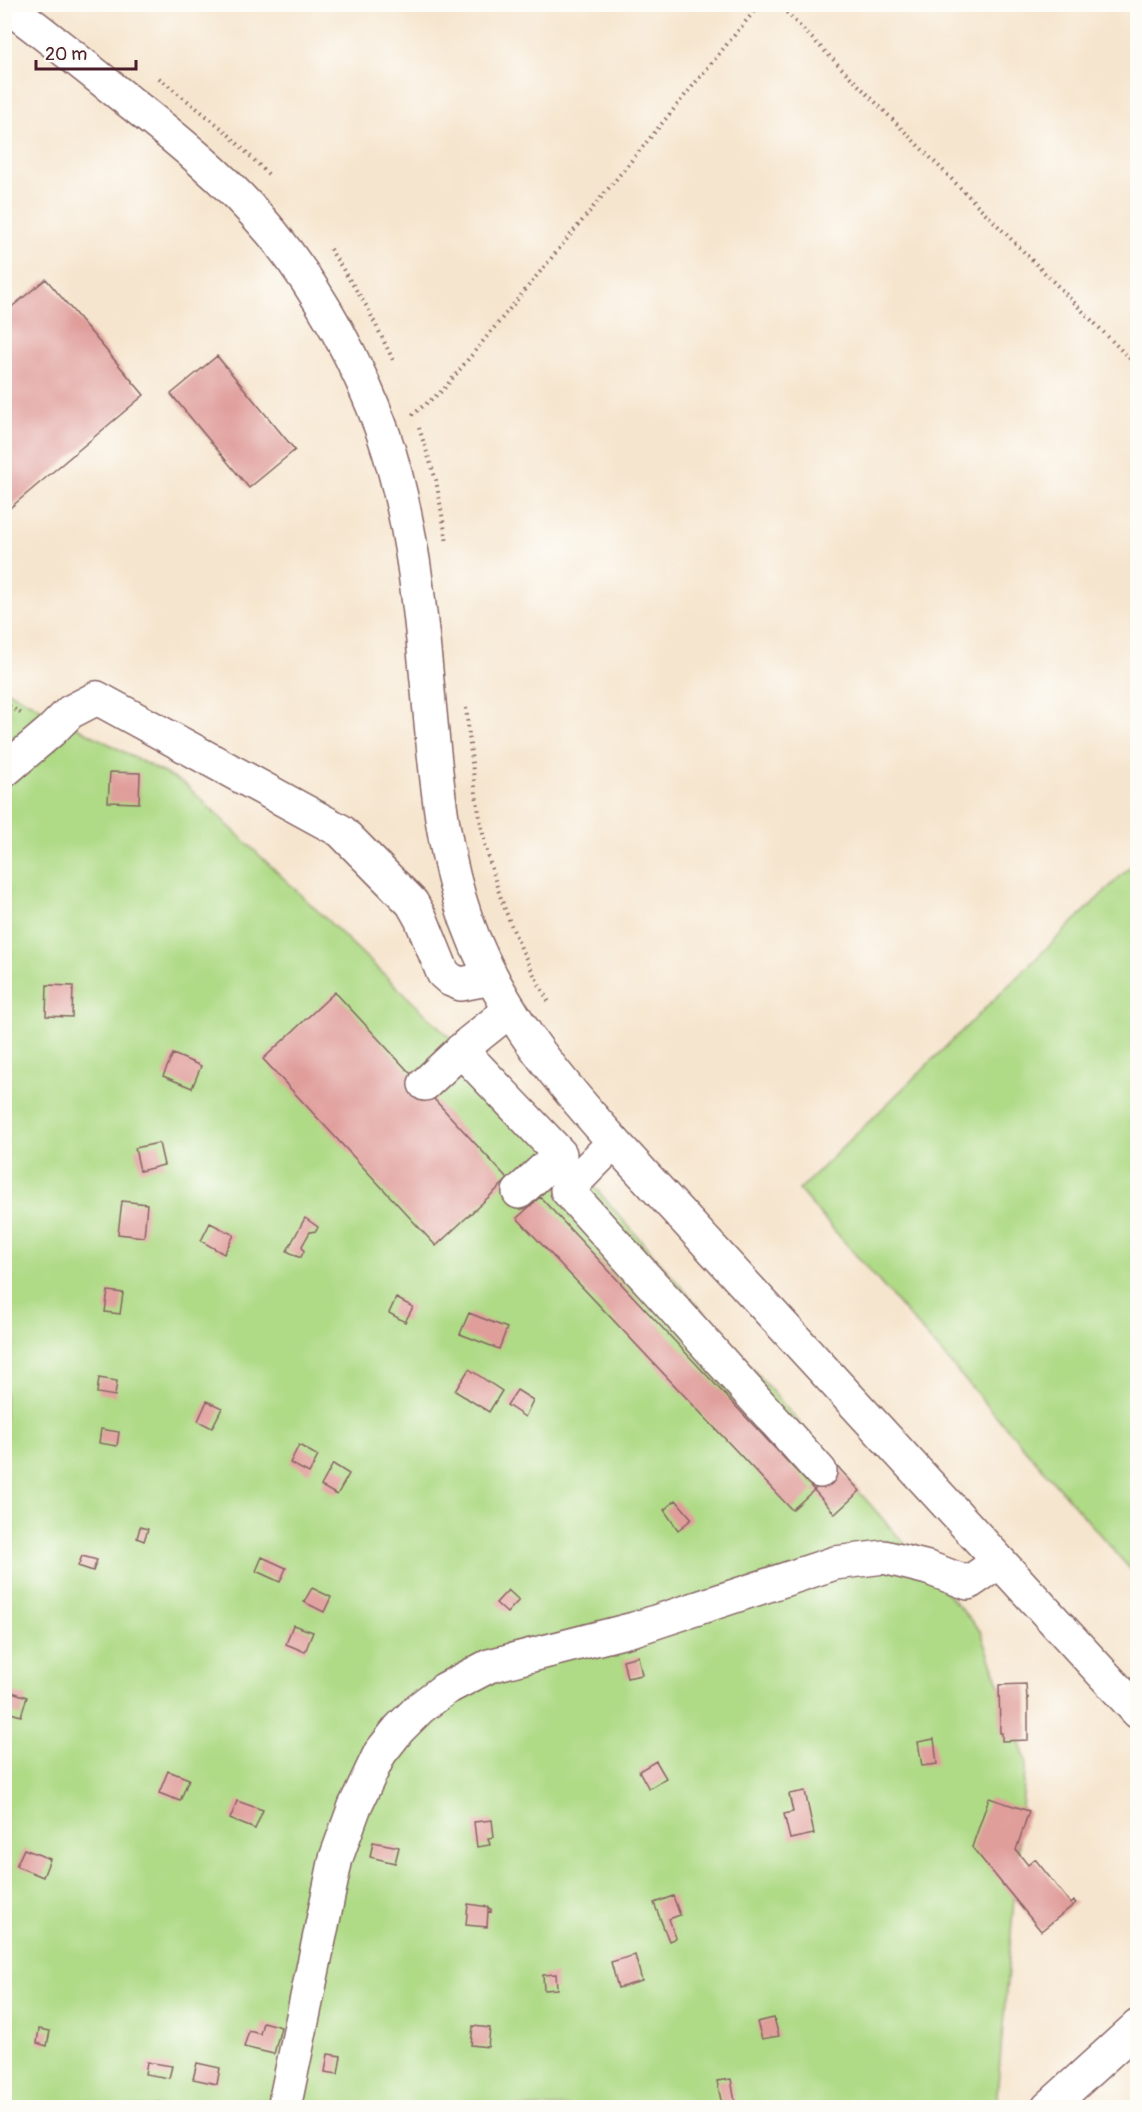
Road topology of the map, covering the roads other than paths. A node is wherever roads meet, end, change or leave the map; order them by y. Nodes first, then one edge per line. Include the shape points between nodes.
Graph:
1 (6, 4) edge
2 (4, 771) edge
3 (465, 916) junction
4 (421, 919) junction
5 (492, 978) junction
6 (509, 1011) junction
7 (461, 1050) junction
8 (425, 1084) dead end
9 (614, 1142) junction
10 (519, 1192) dead end
11 (820, 1471) dead end
12 (999, 1562) junction
13 (1137, 1712) edge
14 (1137, 2026) edge
15 (284, 2108) edge
16 (1048, 2108) edge

1 - 3 main road via 154,120 235,193 303,276 357,371 382,432 409,537 444,830
2 - 4 main road via 70,712 97,698 341,831 402,891
3 - 4 main road
3 - 5 main road
4 - 5 main road via 437,962 451,980 461,984
5 - 6 main road
6 - 7 main road
6 - 9 main road via 545,1062
7 - 8 main road
7 - 10 main road via 560,1154
9 - 11 main road via 567,1190
9 - 12 main road
12 - 13 main road
12 - 15 main road via 968,1583 884,1557 835,1563 634,1629 489,1666 445,1689 420,1708 380,1753 336,1858
14 - 16 main road

